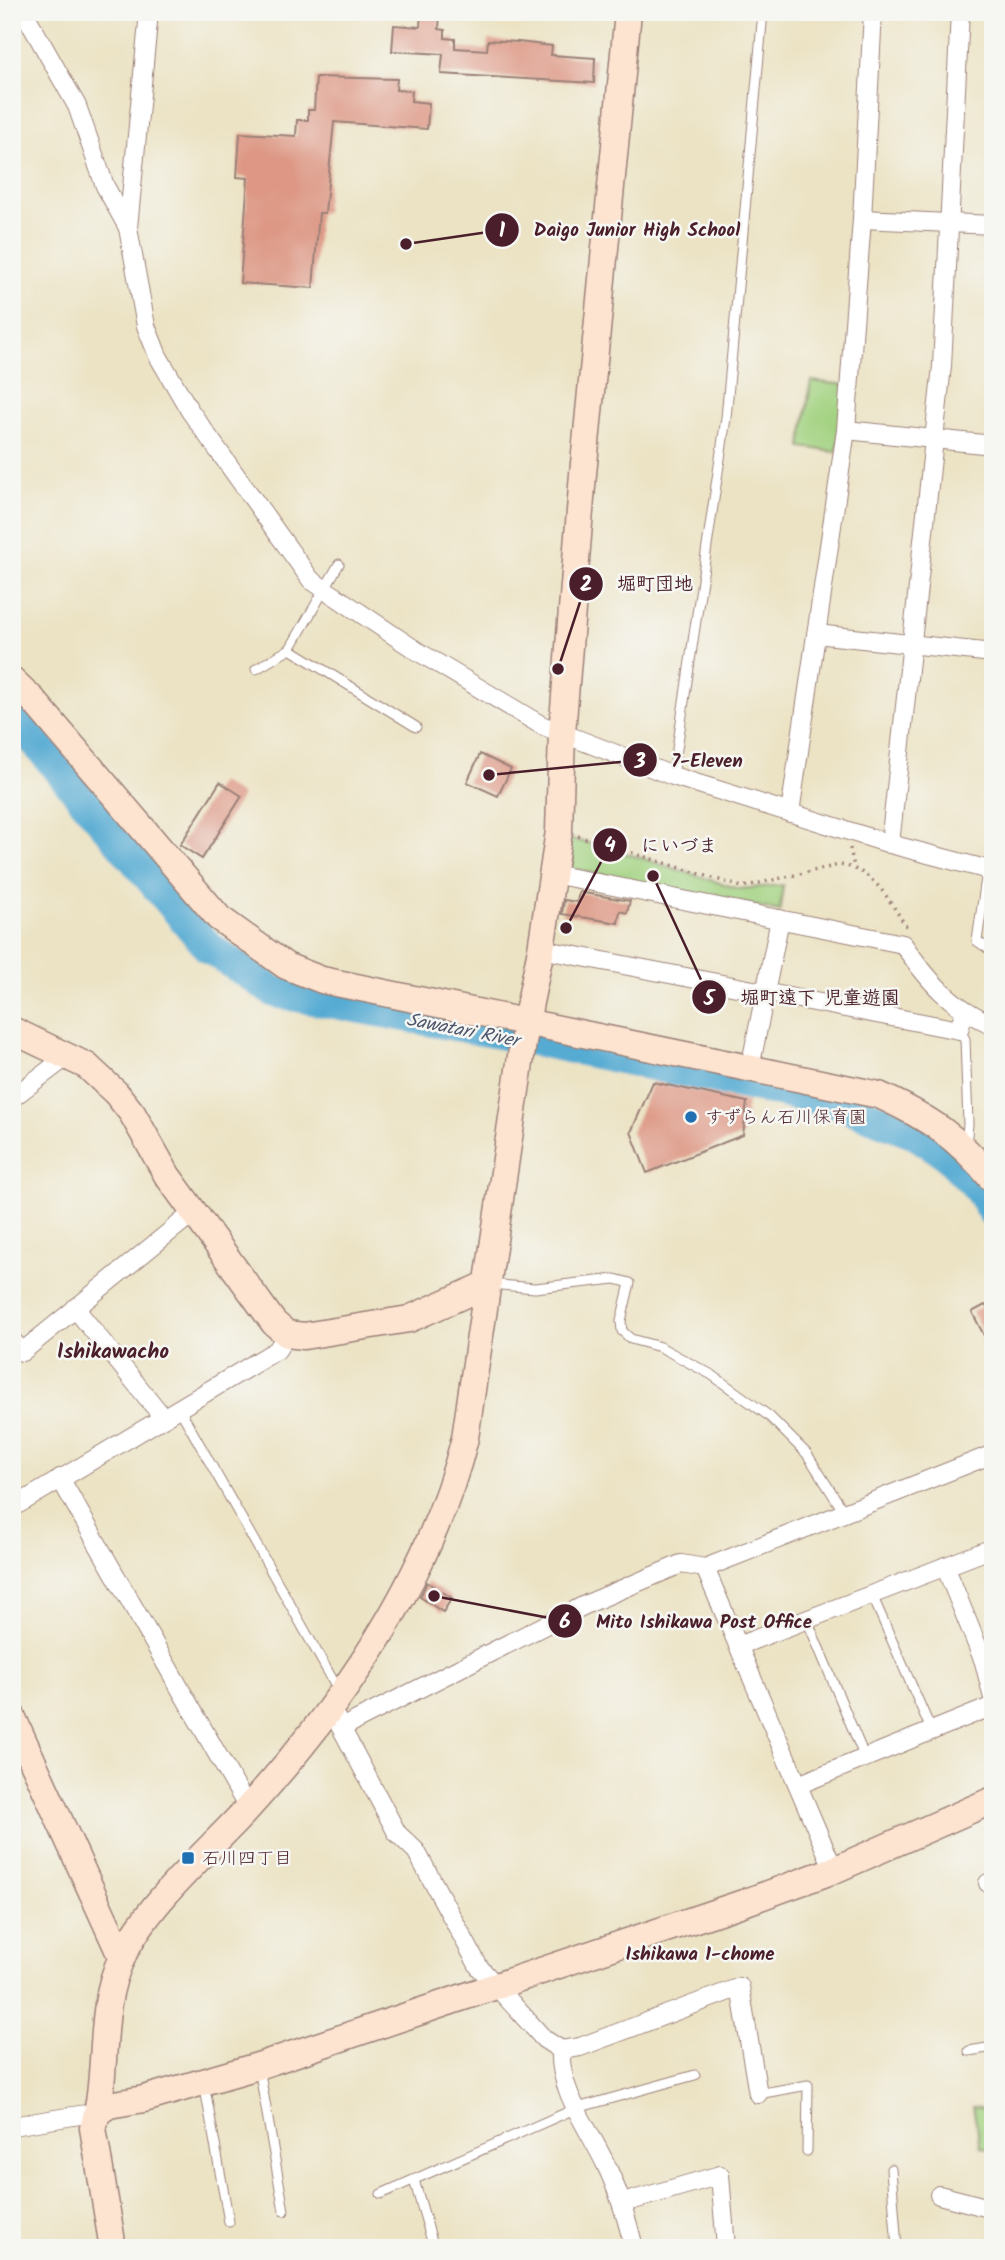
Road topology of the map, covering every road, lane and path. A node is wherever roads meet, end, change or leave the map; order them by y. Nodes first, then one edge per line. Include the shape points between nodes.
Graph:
1 (149, 12) edge
2 (628, 12) edge
3 (763, 12) edge
4 (873, 12) edge
5 (960, 12) edge
6 (24, 15) edge
7 (862, 219) junction
8 (950, 222) junction
9 (993, 225) edge
10 (128, 228) junction
11 (846, 430) junction
12 (934, 439) junction
13 (993, 445) edge
14 (339, 564) dead end
15 (325, 590) junction
16 (816, 634) junction
17 (912, 645) junction
18 (290, 649) junction
19 (993, 653) edge
20 (256, 669) dead end
21 (12, 680) edge
22 (416, 727) dead end
23 (562, 733) junction
24 (673, 776) junction
25 (789, 813) junction
26 (559, 831) junction
27 (890, 844) junction
28 (992, 870) edge
29 (553, 874) junction
30 (780, 919) junction
31 (903, 944) junction
32 (541, 948) junction
33 (993, 951) edge
34 (765, 992) junction
35 (964, 1012) junction
36 (993, 1025) edge
37 (12, 1030) edge
38 (959, 1030) junction
39 (524, 1036) junction
40 (69, 1055) junction
41 (750, 1068) junction
42 (12, 1098) edge
43 (966, 1147) junction
44 (993, 1180) edge
45 (194, 1212) junction
46 (488, 1284) junction
47 (75, 1308) junction
48 (287, 1334) junction
49 (12, 1340) edge
50 (179, 1406) junction
51 (162, 1416) junction
52 (993, 1454) edge
53 (60, 1478) junction
54 (12, 1508) edge
55 (844, 1512) junction
56 (993, 1548) edge
57 (945, 1566) junction
58 (705, 1568) junction
59 (872, 1595) junction
60 (807, 1620) junction
61 (738, 1646) junction
62 (992, 1707) edge
63 (338, 1710) junction
64 (12, 1716) edge
65 (929, 1725) dead end
66 (864, 1758) junction
67 (798, 1785) junction
68 (993, 1800) edge
69 (248, 1808) junction
70 (834, 1870) junction
71 (122, 1958) junction
72 (496, 1989) junction
73 (993, 2047) edge
74 (561, 2050) junction
75 (969, 2050) dead end
76 (258, 2066) junction
77 (695, 2075) dead end
78 (204, 2081) junction
79 (758, 2094) joint
80 (577, 2108) junction
81 (98, 2112) junction
82 (12, 2126) edge
83 (807, 2151) dead end
84 (891, 2169) dead end
85 (414, 2180) junction
86 (381, 2194) dead end
87 (939, 2195) dead end
88 (623, 2203) junction
89 (993, 2209) edge
90 (284, 2211) dead end
91 (229, 2222) dead end
92 (113, 2248) edge
93 (434, 2248) edge
94 (634, 2248) edge
95 (726, 2248) edge
96 (897, 2248) edge

1 - 10 street
2 - 23 street
3 - 24 lane via 726,418
4 - 7 street
5 - 8 street
6 - 10 street via 77,106 105,186
7 - 8 street
7 - 11 street
8 - 9 street
8 - 12 street
10 - 15 street via 146,326 158,356 223,461 311,580
11 - 12 street
11 - 16 street
12 - 13 street
12 - 17 street
14 - 15 lane
15 - 18 lane
15 - 23 street via 417,651
16 - 17 street
16 - 25 street
17 - 19 street
17 - 27 street
18 - 20 lane
18 - 22 lane
21 - 39 street via 219,918 264,952 286,967 322,980
23 - 24 street
23 - 26 street
24 - 25 street
25 - 27 street
26 - 29 street
26 - 31 path via 742,887 839,865 855,867 880,889 911,933
27 - 28 street
28 - 33 lane via 986,878 977,941
29 - 30 street
29 - 32 street
30 - 31 street
30 - 34 street
31 - 35 street via 923,974
32 - 34 street
32 - 39 street
34 - 38 street
34 - 41 street
35 - 36 street
35 - 38 street
37 - 40 street
38 - 43 lane via 965,1038
39 - 41 street
39 - 46 street
40 - 42 street
40 - 45 street via 87,1066 132,1113
41 - 43 street via 879,1095 943,1128
43 - 44 street
45 - 47 street
45 - 48 street via 274,1323
46 - 48 street via 409,1319 320,1334
46 - 55 lane via 535,1288 615,1279 630,1283 622,1331 712,1375 769,1416 807,1454
46 - 63 street via 465,1438 447,1501 419,1564
47 - 49 street via 22,1352
47 - 51 street
48 - 50 street via 277,1350
50 - 51 street
50 - 63 lane
51 - 53 street
52 - 55 street
53 - 54 street
53 - 69 street
55 - 58 street
56 - 57 street
57 - 59 street
57 - 62 street via 984,1662
58 - 61 street
58 - 63 street via 681,1564
59 - 60 street
59 - 65 lane
60 - 61 street
60 - 66 lane
61 - 67 street
62 - 66 street
63 - 69 street
63 - 72 street via 397,1833 416,1850 479,1967
64 - 71 street
66 - 67 street
67 - 70 street
68 - 70 street
69 - 71 street via 163,1900
70 - 72 street
71 - 81 street via 106,2019
72 - 74 street via 544,2039
72 - 76 street
73 - 75 lane
74 - 79 street via 740,1987
74 - 80 street via 560,2065
76 - 78 street
76 - 90 lane
77 - 80 lane
78 - 81 street via 109,2105
78 - 91 lane
79 - 83 lane via 808,2085
80 - 85 lane
80 - 88 street
81 - 82 street
81 - 92 street via 93,2128
84 - 96 lane
85 - 86 lane
85 - 93 lane
87 - 89 street
88 - 94 street
88 - 95 street via 720,2175

